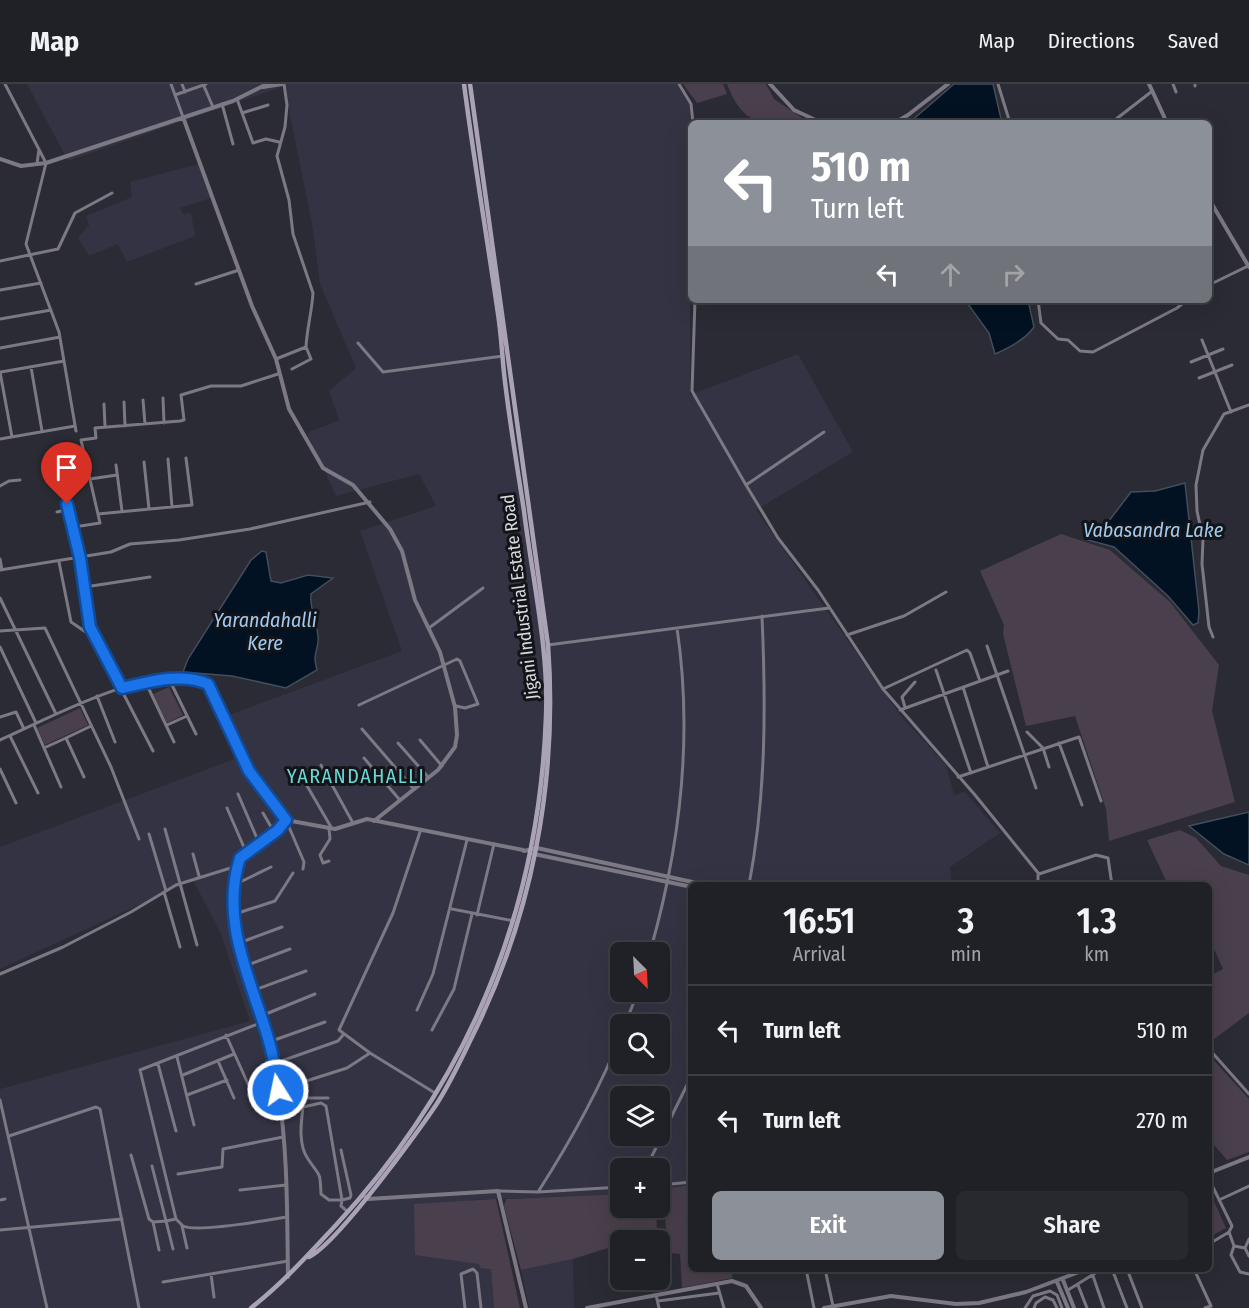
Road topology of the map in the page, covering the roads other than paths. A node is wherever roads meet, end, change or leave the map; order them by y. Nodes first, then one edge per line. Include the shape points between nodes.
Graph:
1 (5, 84) edge
2 (171, 84) edge
3 (182, 84) edge
4 (204, 84) edge
5 (283, 84) edge
6 (464, 84) edge
7 (470, 84) edge
8 (679, 84) edge
9 (770, 84) edge
10 (948, 84) edge
11 (998, 84) edge
12 (1149, 84) edge
13 (1173, 84) edge
14 (264, 85) edge
15 (185, 92) junction
16 (1151, 92) junction
17 (1176, 92) dead end
18 (175, 95) junction
19 (237, 99) junction
20 (222, 104) junction
21 (268, 105) dead end
22 (213, 107) junction
23 (242, 113) junction
24 (183, 117) junction
25 (693, 120) edge
26 (816, 120) edge
27 (898, 120) edge
28 (1009, 120) edge
29 (1115, 120) edge
30 (1165, 120) edge
31 (279, 142) junction
32 (233, 144) dead end
33 (39, 149) junction
34 (0, 159) edge
35 (46, 163) junction
36 (37, 164) junction
37 (112, 193) dead end
38 (1212, 204) edge
39 (32, 255) junction
40 (0, 261) edge
41 (1249, 266) edge
42 (238, 270) junction
43 (41, 283) junction
44 (196, 284) dead end
45 (1212, 284) edge
46 (0, 290) edge
47 (695, 303) edge
48 (1038, 303) edge
49 (1183, 303) edge
50 (51, 310) junction
51 (0, 319) edge
52 (60, 337) junction
53 (1202, 340) dead end
54 (358, 342) dead end
55 (306, 347) junction
56 (0, 348) edge
57 (1223, 349) dead end
58 (1208, 355) junction
59 (503, 356) junction
60 (276, 359) junction
61 (64, 361) junction
62 (1191, 362) dead end
63 (1232, 365) dead end
64 (31, 367) junction
65 (292, 369) dead end
66 (0, 372) edge
67 (1215, 372) junction
68 (278, 374) junction
69 (1199, 378) dead end
70 (163, 398) dead end
71 (143, 400) dead end
72 (124, 402) dead end
73 (104, 404) dead end
74 (1249, 405) edge
75 (1231, 412) junction
76 (164, 423) junction
77 (145, 424) junction
78 (75, 426) junction
79 (125, 426) junction
80 (105, 427) junction
81 (42, 431) junction
82 (76, 431) dead end
83 (824, 432) dead end
84 (12, 437) junction
85 (0, 439) edge
86 (186, 458) dead end
87 (168, 459) dead end
88 (144, 462) dead end
89 (116, 465) dead end
90 (117, 475) junction
91 (90, 479) junction
92 (20, 480) dead end
93 (746, 484) junction
94 (0, 486) edge
95 (62, 493) dead end
96 (370, 502) junction
97 (172, 507) junction
98 (149, 509) junction
99 (57, 512) dead end
100 (122, 512) junction
101 (98, 514) junction
102 (72, 516) junction
103 (74, 527) junction
104 (80, 558) junction
105 (0, 559) edge
106 (59, 562) junction
107 (1, 570) edge
108 (150, 577) dead end
109 (85, 587) junction
110 (483, 588) dead end
111 (946, 592) dead end
112 (0, 598) edge
113 (829, 608) junction
114 (762, 616) junction
115 (14, 628) junction
116 (429, 628) junction
117 (677, 628) junction
118 (0, 631) edge
119 (847, 635) junction
120 (1213, 637) dead end
121 (94, 638) junction
122 (545, 645) junction
123 (0, 646) edge
124 (987, 646) dead end
125 (443, 664) junction
126 (936, 670) dead end
127 (1008, 671) dead end
128 (997, 675) junction
129 (169, 679) junction
130 (980, 681) junction
131 (146, 682) junction
132 (915, 682) dead end
133 (963, 687) junction
134 (122, 688) junction
135 (883, 688) junction
136 (944, 694) junction
137 (97, 696) junction
138 (81, 703) junction
139 (359, 705) dead end
140 (454, 705) junction
141 (906, 708) junction
142 (900, 710) junction
143 (56, 714) junction
144 (188, 716) junction
145 (0, 717) edge
146 (35, 724) junction
147 (166, 725) junction
148 (91, 726) junction
149 (24, 729) junction
150 (362, 729) dead end
151 (1027, 732) dead end
152 (196, 734) dead end
153 (10, 736) junction
154 (66, 738) junction
155 (0, 740) edge
156 (420, 740) dead end
157 (115, 742) dead end
158 (174, 742) dead end
159 (398, 743) dead end
160 (1059, 743) junction
161 (44, 748) junction
162 (1043, 748) junction
163 (153, 751) dead end
164 (1024, 754) junction
165 (364, 758) dead end
166 (321, 765) dead end
167 (442, 766) junction
168 (988, 767) junction
169 (1049, 767) dead end
170 (0, 769) edge
171 (299, 772) dead end
172 (971, 773) junction
173 (84, 777) dead end
174 (428, 777) junction
175 (958, 777) junction
176 (61, 787) dead end
177 (413, 788) junction
178 (1036, 788) dead end
179 (38, 793) dead end
180 (238, 794) dead end
181 (399, 799) junction
182 (1101, 801) dead end
183 (16, 803) dead end
184 (1082, 805) dead end
185 (227, 808) dead end
186 (262, 813) dead end
187 (286, 820) junction
188 (374, 821) junction
189 (354, 825) junction
190 (165, 829) dead end
191 (330, 829) junction
192 (274, 832) junction
193 (420, 832) junction
194 (149, 834) dead end
195 (139, 839) dead end
196 (468, 840) junction
197 (259, 843) junction
198 (494, 844) junction
199 (533, 851) junction
200 (246, 852) junction
201 (193, 854) dead end
202 (329, 861) dead end
203 (237, 866) junction
204 (271, 867) dead end
205 (303, 869) dead end
206 (293, 873) dead end
207 (1038, 873) junction
208 (199, 876) junction
209 (668, 877) junction
210 (692, 882) edge
211 (750, 882) edge
212 (1038, 882) edge
213 (1112, 882) edge
214 (182, 883) junction
215 (668, 883) junction
216 (234, 885) junction
217 (688, 886) edge
218 (165, 891) junction
219 (452, 909) junction
220 (232, 915) junction
221 (474, 915) junction
222 (514, 921) junction
223 (282, 927) dead end
224 (653, 942) edge
225 (238, 944) junction
226 (197, 945) dead end
227 (180, 947) dead end
228 (291, 949) dead end
229 (244, 966) junction
230 (306, 971) dead end
231 (0, 974) edge
232 (252, 991) junction
233 (315, 994) dead end
234 (417, 1010) dead end
235 (261, 1016) junction
236 (262, 1022) junction
237 (325, 1022) dead end
238 (432, 1030) dead end
239 (343, 1034) junction
240 (226, 1035) junction
241 (269, 1042) junction
242 (1212, 1052) edge
243 (370, 1053) junction
244 (234, 1054) junction
245 (177, 1057) junction
246 (218, 1060) junction
247 (610, 1060) edge
248 (158, 1064) junction
249 (273, 1064) junction
250 (183, 1075) junction
251 (227, 1080) junction
252 (688, 1083) edge
253 (278, 1090) junction
254 (436, 1094) junction
255 (1249, 1094) edge
256 (187, 1095) junction
257 (253, 1095) dead end
258 (234, 1098) dead end
259 (328, 1098) dead end
260 (0, 1100) edge
261 (280, 1103) junction
262 (194, 1125) dead end
263 (176, 1131) dead end
264 (9, 1136) junction
265 (283, 1137) junction
266 (341, 1150) dead end
267 (131, 1155) dead end
268 (1249, 1157) edge
269 (651, 1158) edge
270 (152, 1166) dead end
271 (1212, 1172) edge
272 (178, 1174) dead end
273 (688, 1182) edge
274 (670, 1184) edge
275 (286, 1185) junction
276 (1212, 1185) edge
277 (1249, 1186) edge
278 (610, 1188) edge
279 (240, 1190) dead end
280 (498, 1191) junction
281 (538, 1192) junction
282 (366, 1197) junction
283 (5, 1199) dead end
284 (0, 1200) edge
285 (342, 1200) junction
286 (1219, 1200) junction
287 (348, 1212) junction
288 (287, 1217) junction
289 (122, 1219) junction
290 (176, 1219) junction
291 (166, 1221) junction
292 (153, 1222) junction
293 (29, 1226) junction
294 (182, 1226) junction
295 (0, 1230) edge
296 (1229, 1232) junction
297 (1249, 1239) edge
298 (1212, 1242) edge
299 (1234, 1246) junction
300 (187, 1248) dead end
301 (1245, 1248) junction
302 (172, 1249) dead end
303 (159, 1250) dead end
304 (1249, 1256) edge
305 (309, 1257) junction
306 (288, 1261) junction
307 (807, 1272) edge
308 (826, 1272) edge
309 (1081, 1272) edge
310 (1098, 1272) edge
311 (1113, 1272) edge
312 (1128, 1272) edge
313 (1195, 1272) edge
314 (211, 1274) junction
315 (1249, 1274) edge
316 (1093, 1276) junction
317 (288, 1277) junction
318 (1063, 1280) junction
319 (163, 1281) dead end
320 (1057, 1282) junction
321 (717, 1284) junction
322 (1078, 1285) junction
323 (1068, 1289) junction
324 (719, 1293) junction
325 (656, 1295) junction
326 (214, 1297) dead end
327 (658, 1301) junction
328 (832, 1306) junction
329 (47, 1308) edge
330 (139, 1308) edge
331 (251, 1308) edge
332 (465, 1308) edge
333 (481, 1308) edge
334 (526, 1308) edge
335 (587, 1308) edge
336 (659, 1308) edge
337 (724, 1308) edge
338 (761, 1308) edge
339 (814, 1308) edge
340 (826, 1308) edge
341 (1025, 1308) edge
342 (1034, 1308) edge
343 (1057, 1308) edge
344 (1062, 1308) edge
345 (1068, 1308) edge
346 (1074, 1308) edge
347 (1087, 1308) edge
348 (1104, 1308) edge
349 (1127, 1308) edge
350 (1142, 1308) edge
351 (1205, 1308) edge

1 - 33 street
2 - 18 street
3 - 15 street
4 - 15 street
4 - 22 street
5 - 14 street
5 - 31 street via 287,105
6 - 59 main road, Jigani Industrial Estate Road
7 - 122 main road, Jigani Industrial Estate Road
8 - 25 street via 691,104
9 - 26 street via 794,110
10 - 27 street
11 - 28 street
12 - 16 street
13 - 17 street
14 - 19 street
15 - 18 street
16 - 29 street
16 - 30 street
18 - 24 street
19 - 20 street
19 - 23 street
20 - 22 street
20 - 32 street
21 - 23 street
22 - 24 street
23 - 31 street via 253,143
24 - 35 street
24 - 42 street
31 - 55 street via 277,156 293,234 313,293
33 - 35 street
33 - 36 street
34 - 36 street via 21,166
35 - 36 street
35 - 39 street via 26,244
37 - 39 street via 75,213 58,249
38 - 41 street
39 - 40 street
39 - 43 street
41 - 45 street
42 - 44 street
42 - 60 street
43 - 46 street
43 - 50 street
47 - 93 street via 692,391
48 - 49 street via 1041,322 1058,339 1068,340 1080,351 1093,352
50 - 51 street
50 - 52 street
52 - 56 street
52 - 61 street
53 - 58 street
54 - 59 street via 383,372
55 - 60 street
55 - 65 street via 310,359
57 - 58 street
58 - 62 street
58 - 67 street
59 - 122 main road, Jigani Industrial Estate Road
60 - 68 street
61 - 64 street
61 - 78 street
63 - 67 street
64 - 66 street
64 - 81 street
66 - 84 street
67 - 69 street
67 - 75 street
68 - 76 street via 241,386 211,386 182,395 184,420
68 - 96 street via 289,409 323,468 353,485
70 - 76 street
71 - 77 street
72 - 79 street
73 - 80 street
74 - 75 street
75 - 120 street via 1224,414 1203,450 1196,485
76 - 77 street
77 - 79 street
78 - 81 street
78 - 82 street
79 - 80 street
80 - 91 street via 95,428 96,438 81,440
81 - 84 street
83 - 93 street
84 - 85 street
86 - 97 street via 192,505
87 - 97 street
88 - 98 street
89 - 90 street
90 - 91 street
90 - 100 street
91 - 101 street
92 - 94 street
93 - 113 street via 778,538
95 - 102 street
96 - 104 street via 250,529 130,544
96 - 116 street via 402,551 415,600
97 - 98 street
98 - 100 street
99 - 102 street via 65,510
100 - 101 street
101 - 103 street via 100,523
102 - 103 street
103 - 104 street
104 - 106 street
104 - 109 street
105 - 107 street
106 - 107 street
106 - 121 street via 71,622
108 - 109 street
109 - 121 street
110 - 116 street
111 - 119 street via 904,616
112 - 115 street
113 - 114 street
113 - 119 street
114 - 117 street
114 - 211 street via 766,745
115 - 118 street
115 - 138 street via 45,628
115 - 143 street
116 - 125 street
117 - 122 street
117 - 209 street via 684,675 682,792
119 - 135 street
121 - 134 street
122 - 199 main road, Jigani Industrial Estate Road via 552,711 548,766
123 - 146 street
124 - 128 street
125 - 139 street
125 - 140 street
125 - 140 street via 460,661 478,704 465,708
126 - 136 street
127 - 128 street
128 - 130 street
128 - 164 street
129 - 131 street
129 - 144 street
129 - 187 street via 208,684 249,771
130 - 133 street
130 - 135 street via 966,650
131 - 134 street
131 - 147 street
132 - 141 street via 902,697
133 - 136 street
133 - 168 street
134 - 137 street
134 - 163 street
135 - 142 street
136 - 141 street
136 - 172 street
137 - 138 street
137 - 157 street
138 - 143 street
138 - 148 street
140 - 167 street via 455,747
141 - 142 street
142 - 175 street
143 - 146 street
144 - 147 street
144 - 152 street
145 - 149 street via 16,712
146 - 149 street
146 - 161 street
147 - 158 street
148 - 154 street
148 - 195 street
149 - 153 street
150 - 177 street
151 - 162 street
153 - 155 street
153 - 179 street
154 - 161 street
154 - 173 street
156 - 167 street
159 - 174 street
160 - 162 street
160 - 182 street via 1079,737
160 - 184 street
161 - 176 street
162 - 164 street
162 - 169 street
164 - 168 street
164 - 178 street
165 - 181 street
166 - 189 street
167 - 174 street
168 - 172 street
170 - 183 street
171 - 191 street
172 - 175 street
174 - 177 street
175 - 207 street
177 - 181 street
180 - 197 street
181 - 188 street
185 - 200 street
186 - 192 street
187 - 191 street
187 - 192 street
187 - 205 street via 304,862
188 - 189 street via 360,820
188 - 193 street
189 - 191 street
190 - 214 street
191 - 202 street via 330,839 320,855 322,863
192 - 197 street
193 - 196 street
193 - 239 street via 393,913 366,977 340,1023
194 - 218 street
196 - 198 street
196 - 219 street
197 - 200 street
198 - 199 street
198 - 221 street
199 - 209 street
199 - 215 street
199 - 222 main road, Jigani Industrial Estate Road
199 - 282 main road, Jigani Industrial Estate Road via 518,926 488,1007 437,1105
200 - 203 street
201 - 208 street
203 - 208 street
203 - 216 street
204 - 216 street
206 - 220 street via 275,901
207 - 212 street
207 - 213 street via 1104,855 1108,858
208 - 214 street
209 - 210 street
209 - 215 street
214 - 218 street
214 - 226 street
215 - 217 street
215 - 224 street
216 - 220 street
218 - 227 street
218 - 231 street via 63,947
219 - 221 street
219 - 234 street via 446,914 433,974
220 - 225 street
221 - 222 street
221 - 238 street via 454,989
222 - 254 main road, Jigani Industrial Estate Road via 483,1006
223 - 225 street
225 - 229 street
228 - 229 street
229 - 232 street
230 - 232 street
232 - 235 street
233 - 235 street
235 - 236 street
236 - 240 street
236 - 241 street
237 - 241 street
239 - 243 street
239 - 249 street via 338,1041
240 - 244 street
240 - 245 street
241 - 249 street
242 - 255 street
243 - 253 street via 346,1068
243 - 254 street
244 - 246 street
244 - 257 street
245 - 248 street
245 - 250 street
246 - 250 street
246 - 251 street
247 - 281 street via 567,1147
248 - 263 street
248 - 290 street via 141,1070
249 - 253 street
250 - 256 street
251 - 256 street
251 - 258 street
252 - 269 street
253 - 261 street
254 - 282 main road, Jigani Industrial Estate Road
256 - 262 street
259 - 261 street
260 - 264 street
261 - 265 street
264 - 289 street via 98,1107
264 - 293 street
265 - 272 street via 223,1149 222,1167
265 - 275 street
266 - 285 street via 351,1195
267 - 292 street
268 - 271 street
270 - 291 street
273 - 274 street
275 - 279 street
275 - 288 street
276 - 286 street
277 - 286 street
278 - 281 street
280 - 281 street
280 - 282 street
280 - 334 street
282 - 287 main road, Jigani Industrial Estate Road
282 - 305 main road, Jigani Industrial Estate Road
283 - 284 street
285 - 285 street via 324,1198 320,1175 308,1159 300,1133 303,1107 321,1103 326,1106
285 - 287 street via 340,1206
286 - 296 street via 1232,1226
287 - 305 main road, Jigani Industrial Estate Road
288 - 294 street
288 - 306 street
289 - 293 street
289 - 330 street
290 - 291 street
290 - 294 street
291 - 292 street
291 - 302 street
292 - 303 street
293 - 295 street
293 - 329 street
294 - 300 street
296 - 298 street
296 - 299 street
297 - 301 street
299 - 301 street
299 - 315 street via 1230,1255 1240,1272
301 - 304 street
305 - 317 main road, Jigani Industrial Estate Road
306 - 314 street
306 - 317 street
307 - 339 street
308 - 328 street
309 - 318 street
310 - 316 street
311 - 349 street
312 - 350 street
313 - 351 street via 1210,1306
314 - 319 street
314 - 326 street
316 - 322 street
316 - 348 street
317 - 331 main road, Jigani Industrial Estate Road
318 - 320 street
318 - 323 street
320 - 328 street via 979,1303 891,1296
320 - 345 street
321 - 324 street
321 - 325 street
321 - 338 street via 732,1281 746,1286
322 - 323 street
322 - 347 street
323 - 346 street
324 - 327 street
324 - 337 street
325 - 327 street
325 - 335 street
327 - 336 street
328 - 340 street
332 - 333 street via 462,1274 473,1269 477,1273
341 - 344 street via 1033,1296 1050,1291 1057,1295
342 - 343 street via 1046,1298 1053,1300

